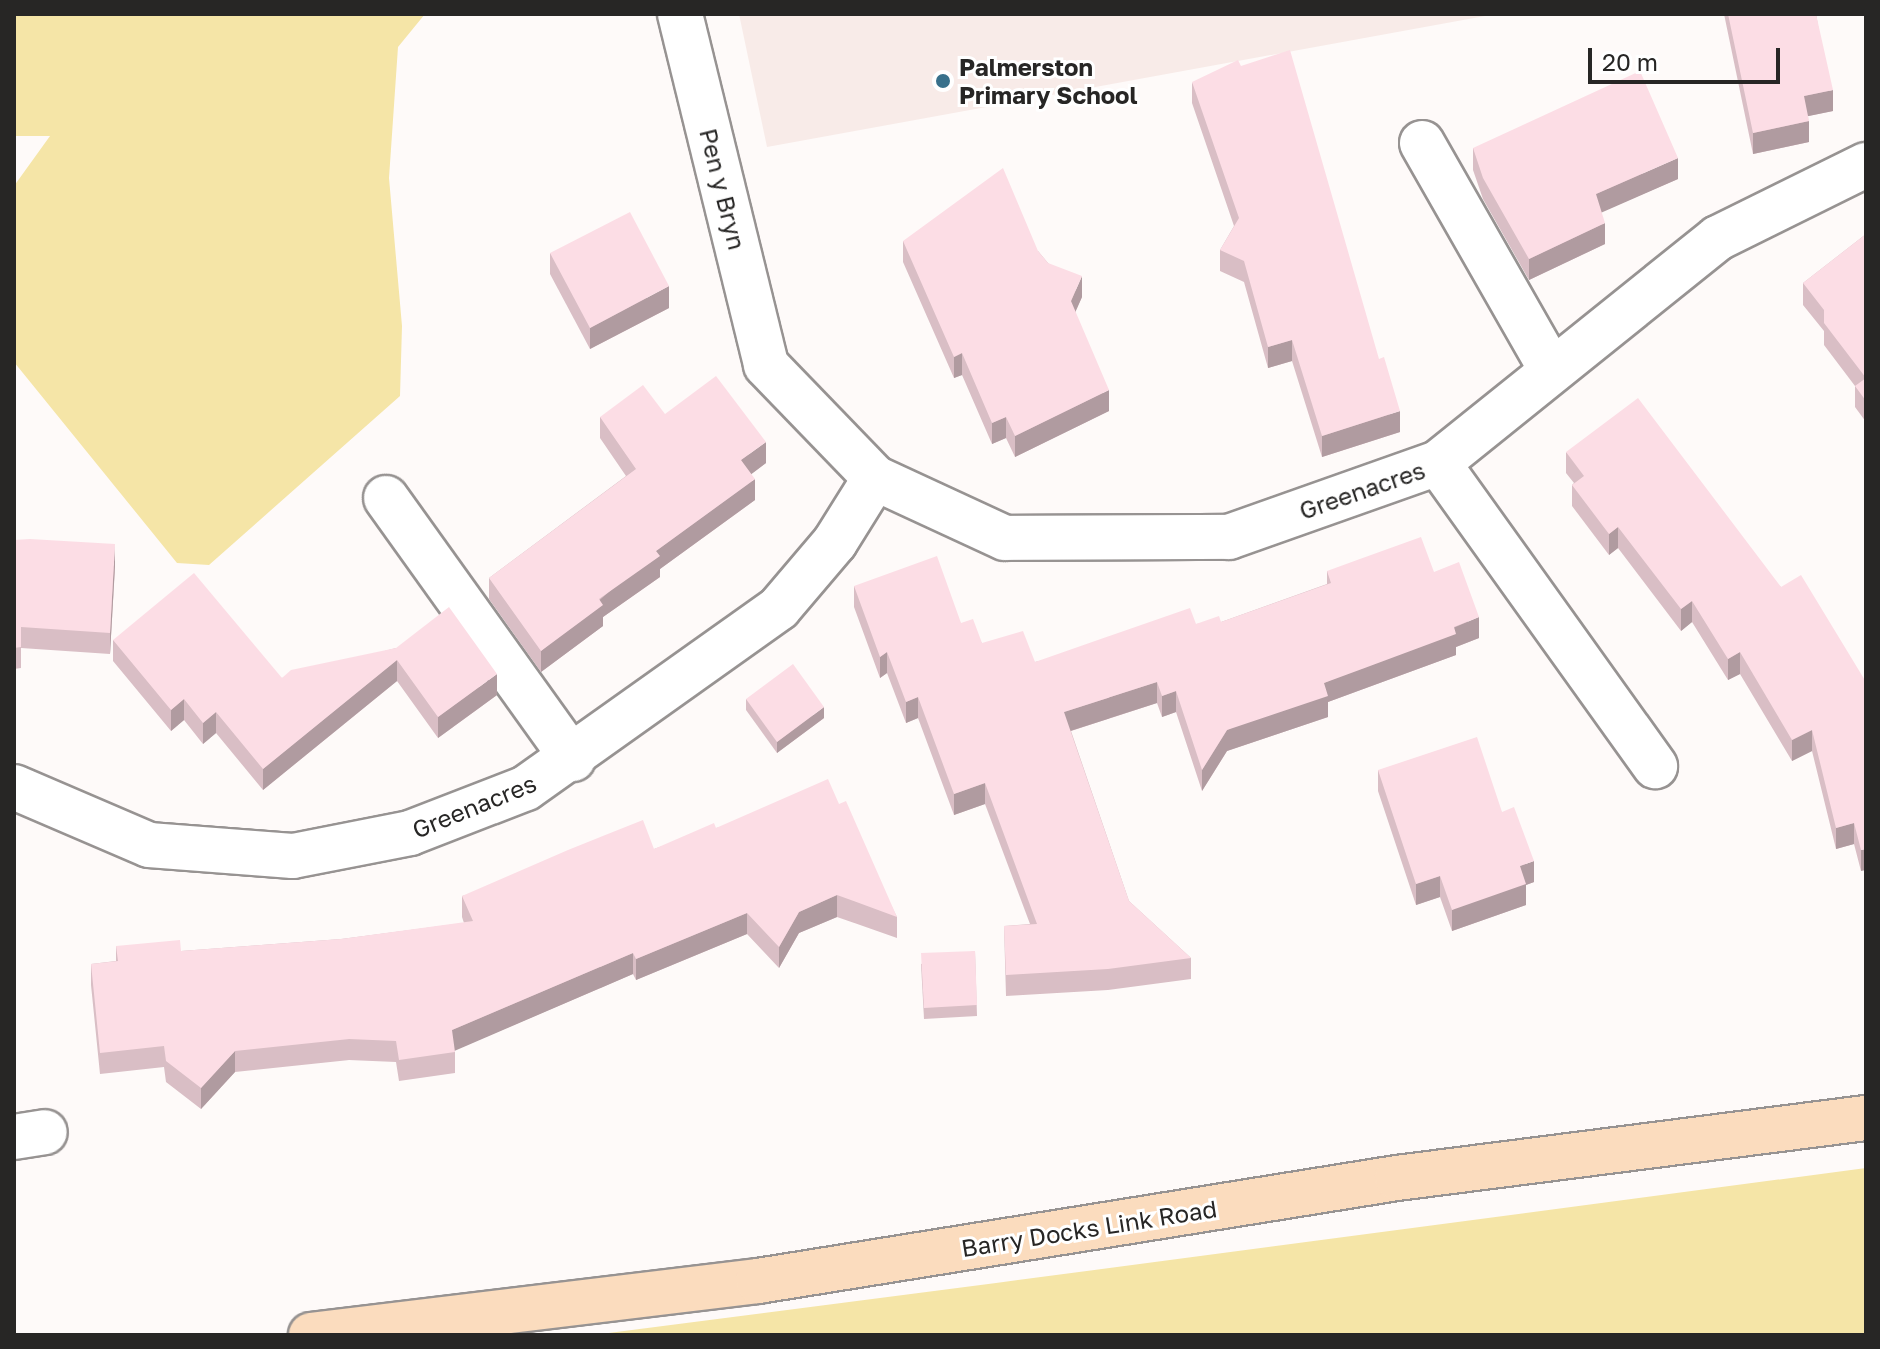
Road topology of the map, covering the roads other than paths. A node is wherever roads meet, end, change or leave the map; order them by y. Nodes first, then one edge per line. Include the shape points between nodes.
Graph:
1 (680, 14) edge
2 (1422, 143) dead end
3 (1866, 165) edge
4 (766, 365) joint
5 (1552, 371) junction
6 (1438, 463) junction
7 (875, 478) junction
8 (386, 498) dead end
9 (573, 759) junction
10 (1655, 766) dead end
11 (14, 787) edge
12 (1866, 1118) edge
13 (311, 1335) edge

1 - 4 street, Pen y Bryn
2 - 5 street
3 - 5 street, Greenacres via 1718,238
4 - 7 street, Greenacres
5 - 6 street, Greenacres
6 - 7 street, Greenacres via 1229,537 1005,538
6 - 10 street
7 - 9 street, Greenacres via 835,542 779,608
8 - 9 street
9 - 11 street, Greenacres via 526,788 410,833 293,856 149,845
12 - 13 main road, Barry Docks Link Road via 1397,1178 758,1281

